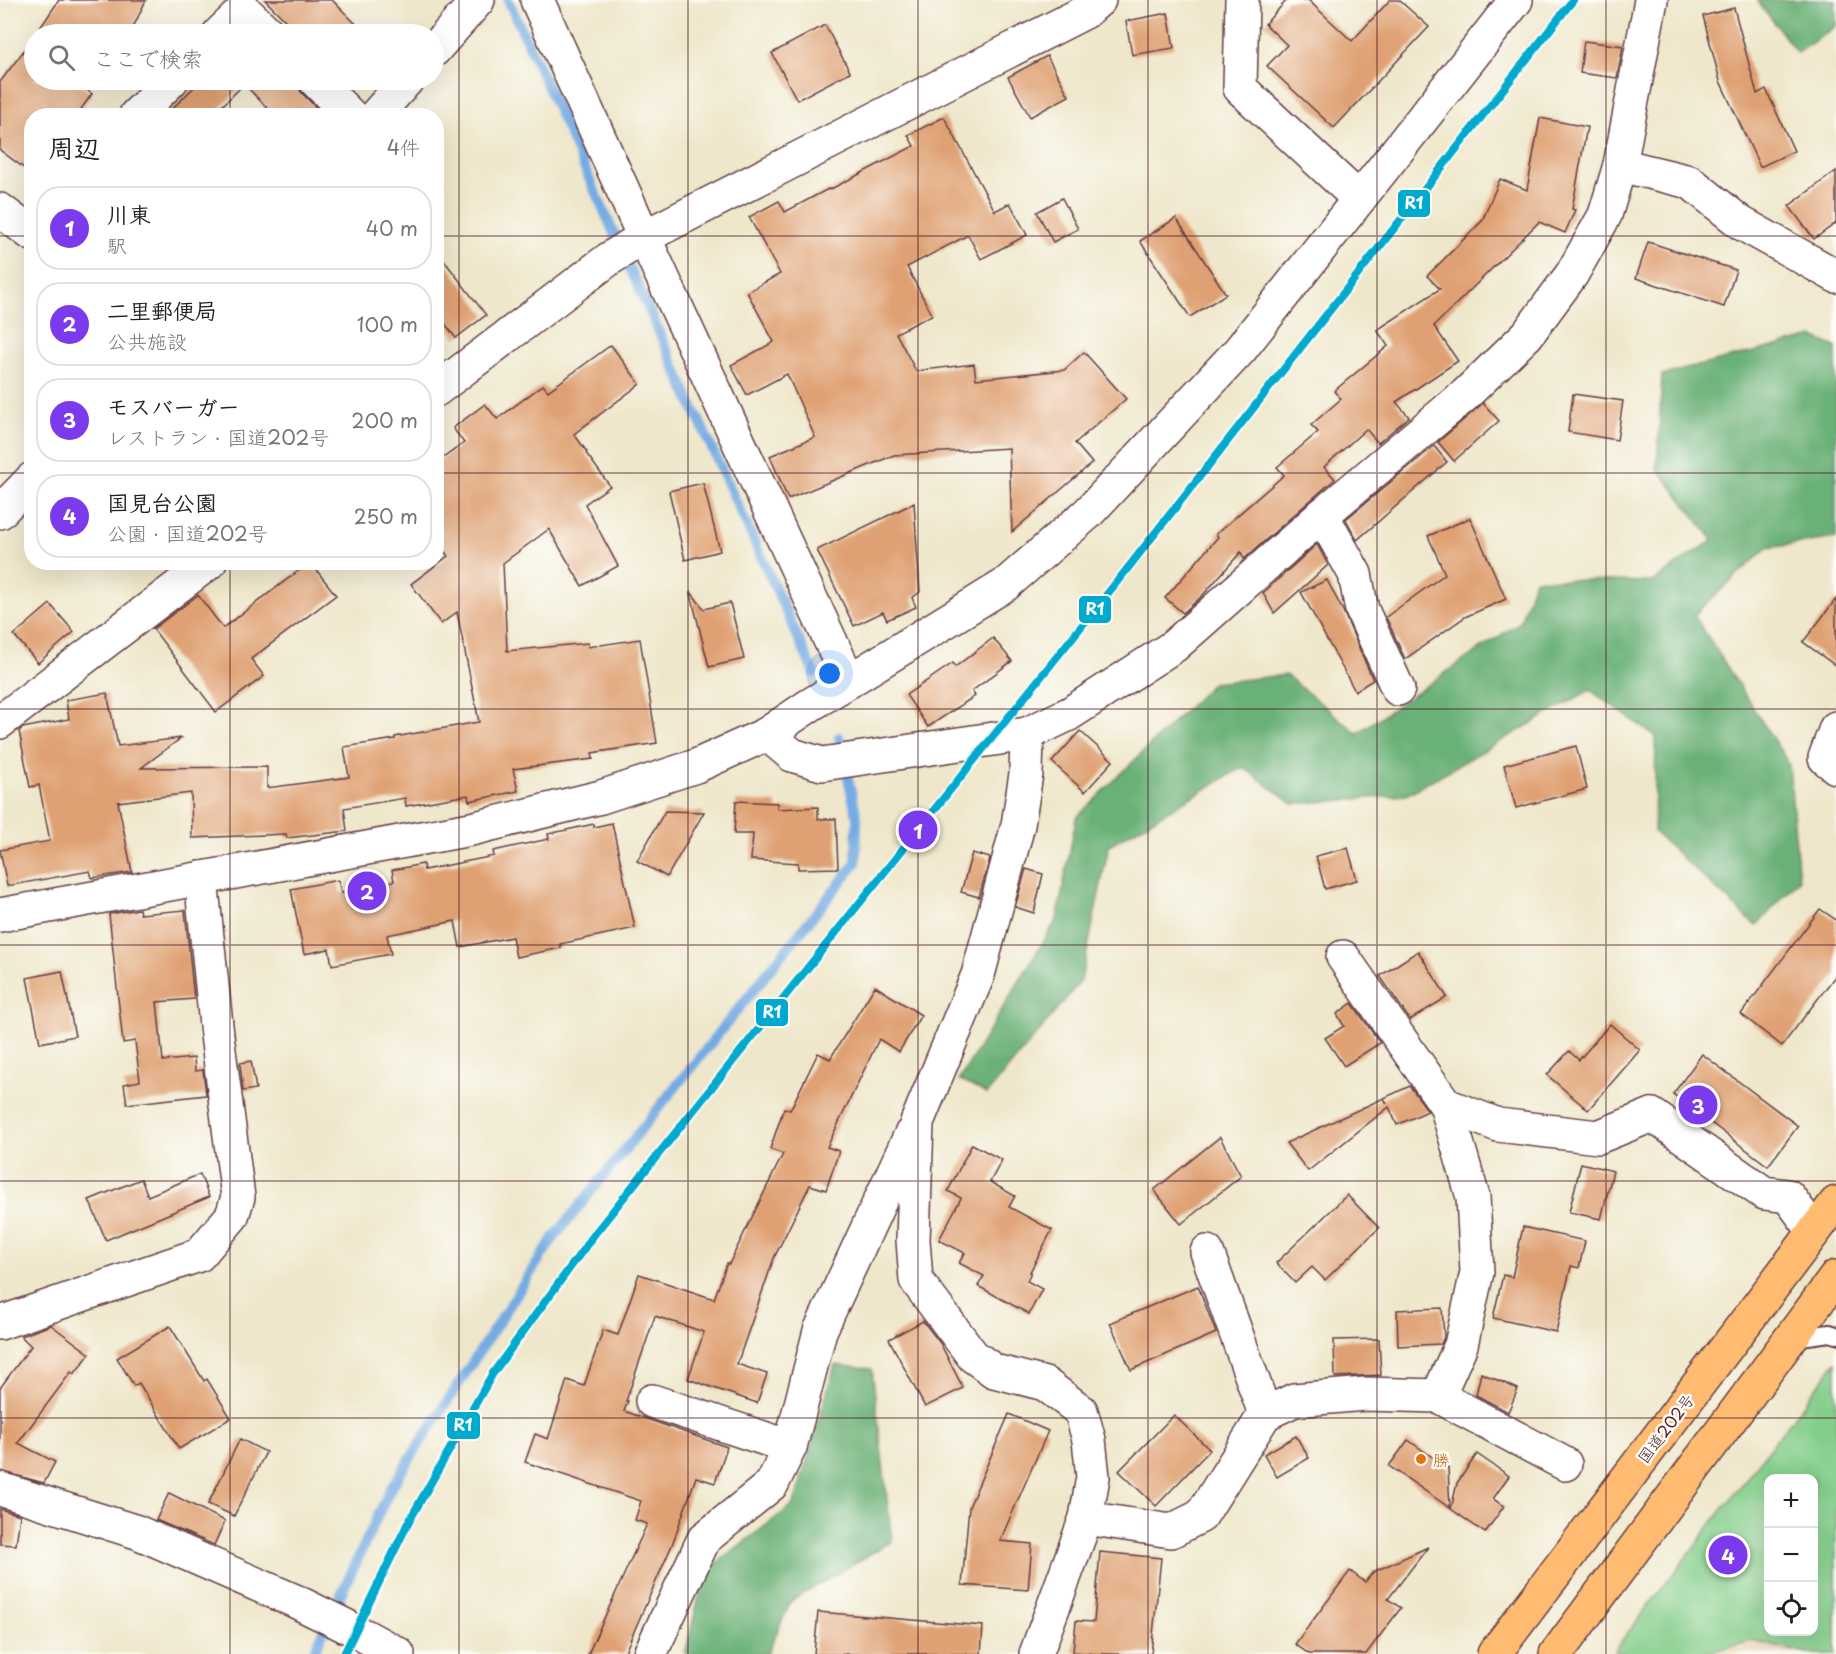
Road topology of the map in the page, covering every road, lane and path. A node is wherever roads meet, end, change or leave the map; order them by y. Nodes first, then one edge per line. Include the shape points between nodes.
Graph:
1 (478, 0) edge
2 (537, 0) edge
3 (1099, 0) edge
4 (1242, 0) edge
5 (1516, 0) edge
6 (1651, 0) edge
7 (229, 24) edge
8 (259, 24) edge
9 (444, 39) edge
10 (162, 90) edge
11 (325, 90) edge
12 (398, 90) edge
13 (143, 108) edge
14 (343, 108) edge
15 (382, 108) edge
16 (1620, 165) junction
17 (1359, 199) junction
18 (0, 210) edge
19 (24, 228) edge
20 (644, 237) junction
21 (1836, 276) edge
22 (444, 384) edge
23 (24, 487) edge
24 (0, 512) edge
25 (1322, 515) junction
26 (200, 570) edge
27 (849, 681) junction
28 (1398, 689) dead end
29 (0, 722) edge
30 (1836, 728) edge
31 (767, 734) junction
32 (1027, 734) junction
33 (1836, 767) edge
34 (201, 878) junction
35 (0, 915) edge
36 (1342, 957) dead end
37 (1446, 1105) junction
38 (917, 1122) junction
39 (1836, 1203) edge
40 (1814, 1231) junction
41 (1207, 1252) dead end
42 (1836, 1277) edge
43 (0, 1323) edge
44 (1836, 1335) edge
45 (1789, 1339) junction
46 (1438, 1396) junction
47 (652, 1401) dead end
48 (1265, 1414) junction
49 (790, 1447) junction
50 (1565, 1464) dead end
51 (0, 1489) edge
52 (1086, 1518) junction
53 (398, 1654) edge
54 (650, 1654) edge
55 (1036, 1654) edge
56 (1494, 1654) edge
57 (1556, 1654) edge

1 - 9 street
2 - 20 street
3 - 20 street via 1085,12
4 - 17 street via 1240,88
5 - 17 street
6 - 16 street
7 - 8 street via 244,10
10 - 13 street
11 - 14 street
12 - 15 street
16 - 21 street via 1690,182 1741,223
16 - 25 street via 1605,215 1572,274 1527,335 1465,395
17 - 27 street via 1240,350 1088,513 1005,585
18 - 19 street
20 - 22 street
20 - 27 street
23 - 24 street
25 - 28 street via 1355,574 1362,610
25 - 32 street via 1174,646 1069,714
26 - 29 street
27 - 31 street
30 - 33 street via 1825,758
31 - 32 street via 792,755 822,764
31 - 34 street via 696,766 601,797 471,829
32 - 38 street via 1018,825 978,975
34 - 35 street
34 - 43 street via 238,1197 232,1216 199,1255
36 - 37 street
37 - 40 street via 1498,1125 1598,1137 1652,1115 1764,1193 1788,1196
37 - 46 street via 1473,1197 1477,1272 1461,1345
38 - 49 street via 820,1330
38 - 52 street via 913,1240 916,1280 973,1356 994,1371 1045,1384 1081,1411 1093,1477
39 - 40 highway, 国道202号
40 - 56 highway, 国道202号
41 - 48 street
42 - 45 highway
44 - 45 lane
45 - 57 highway
46 - 48 street via 1365,1394 1294,1400
46 - 50 street
47 - 49 street
48 - 52 street via 1201,1516 1171,1531
49 - 54 street via 772,1484 704,1539
51 - 53 street via 137,1532
52 - 55 street

